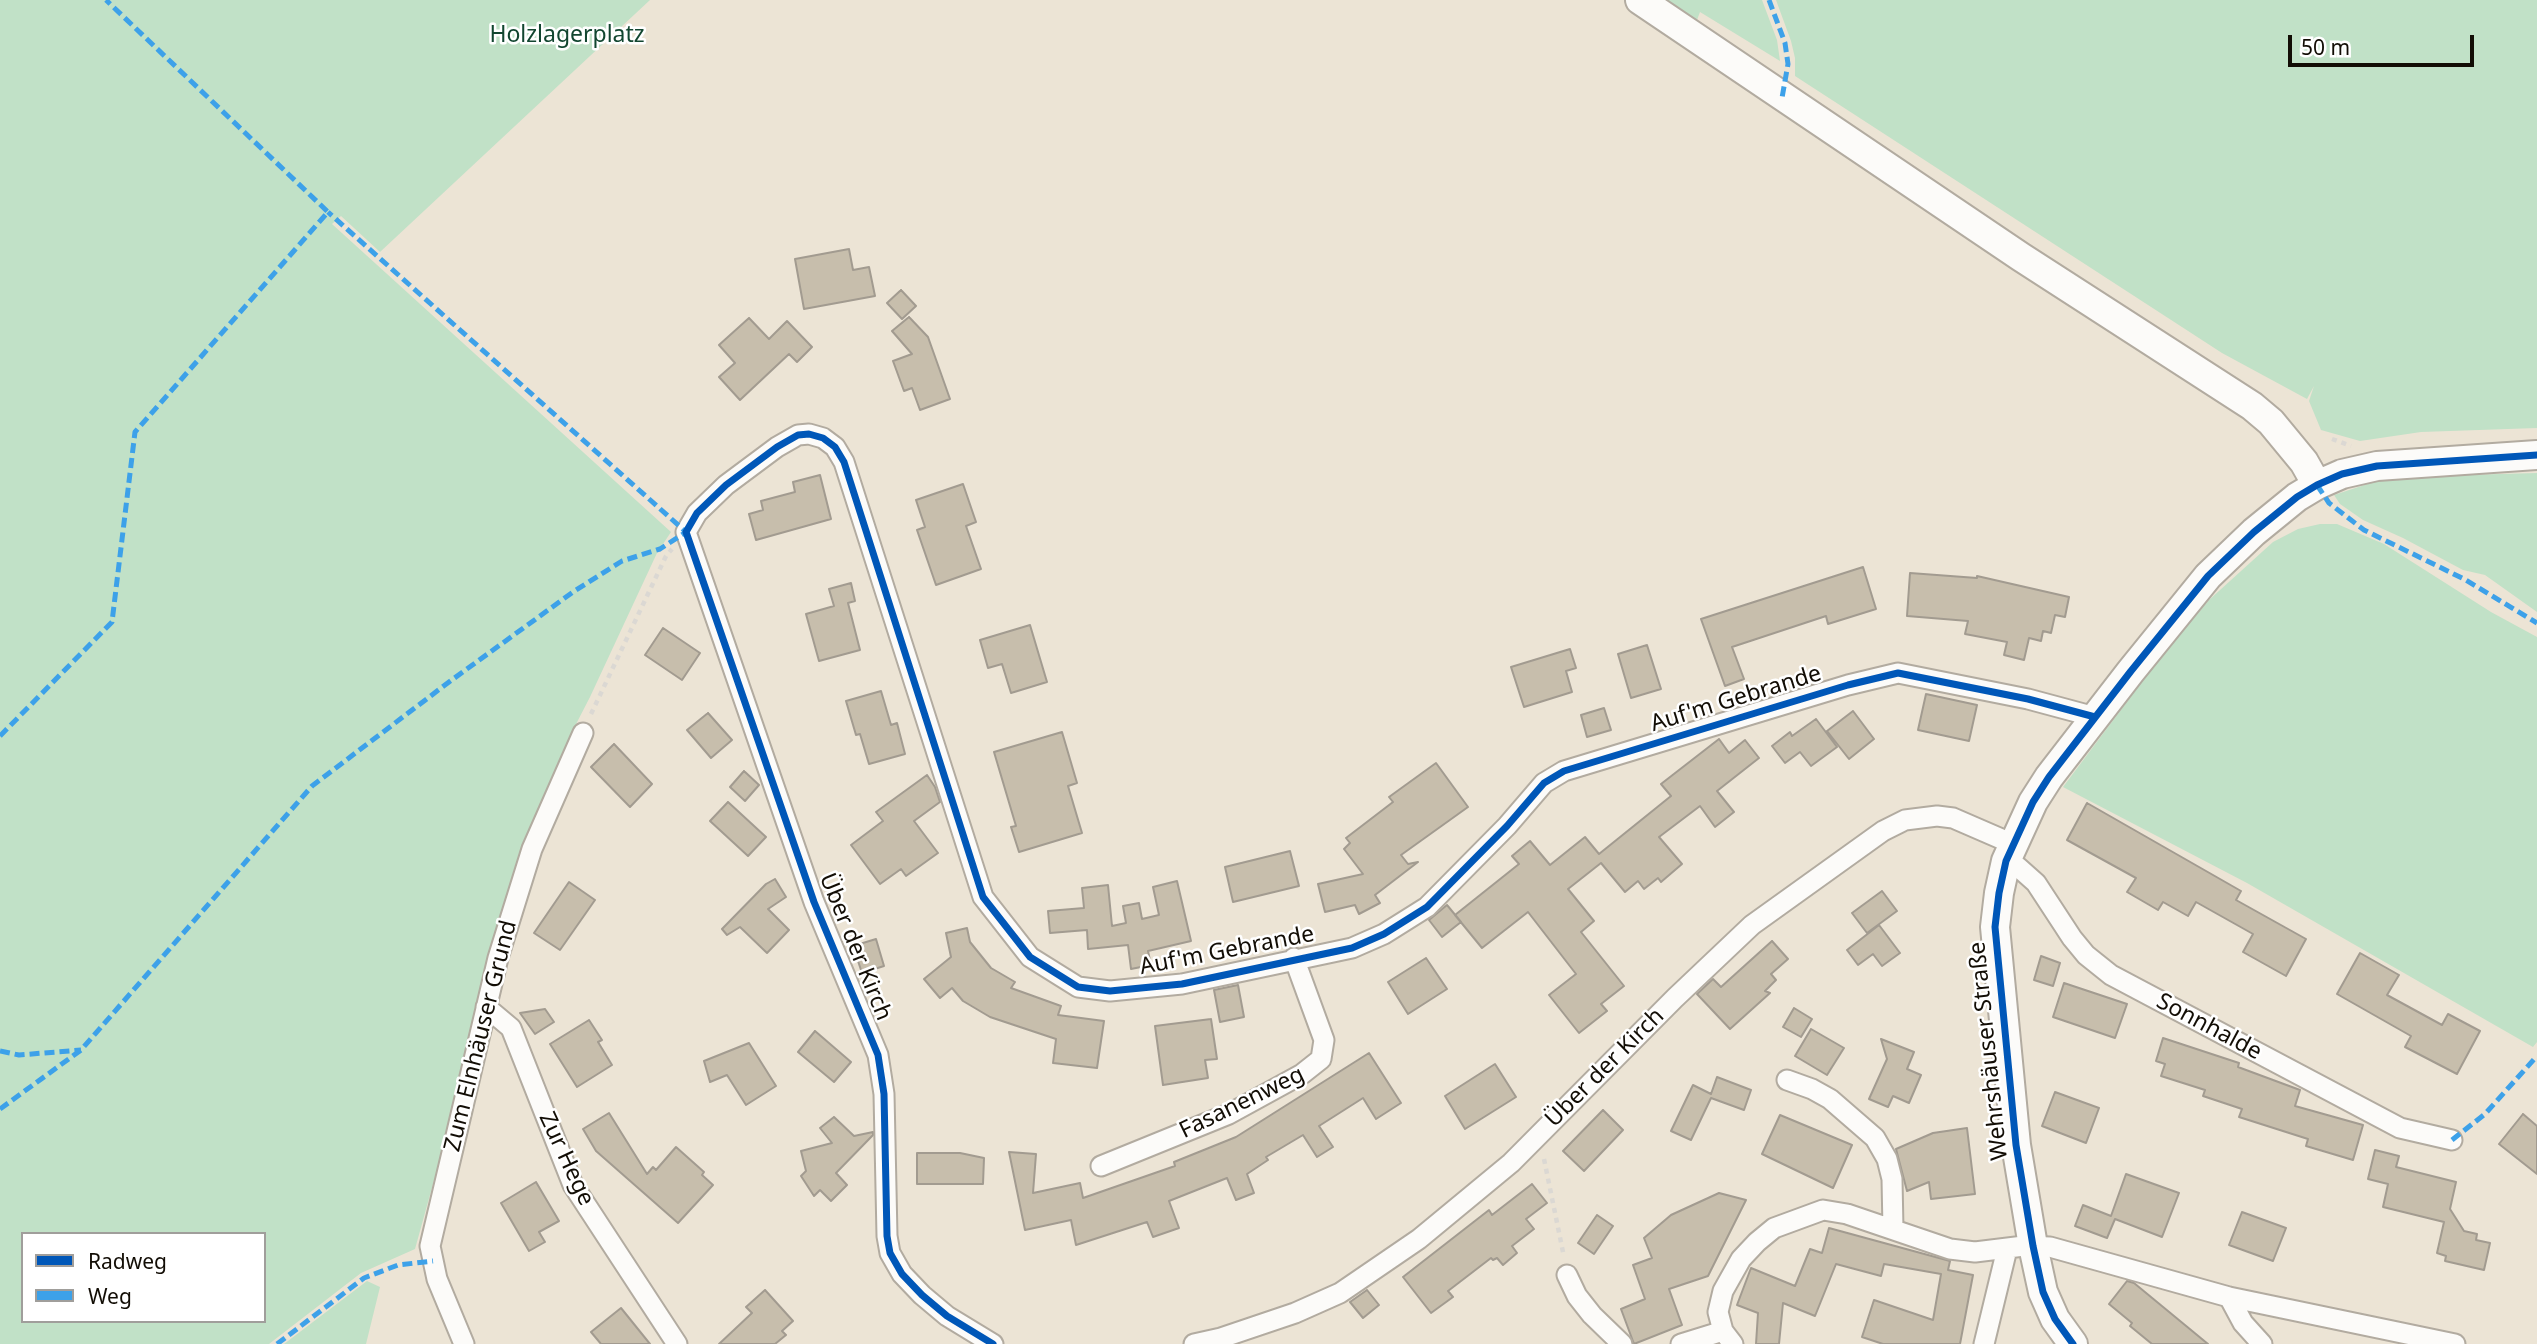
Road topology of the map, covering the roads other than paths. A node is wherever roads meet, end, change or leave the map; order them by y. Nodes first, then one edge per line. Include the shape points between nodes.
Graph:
1 (1640, 0) edge
2 (2537, 456) edge
3 (2317, 485) junction
4 (686, 532) joint
5 (2095, 717) junction
6 (583, 733) road end
7 (2010, 852) junction
8 (1294, 958) junction
9 (486, 1007) junction
10 (1787, 1080) dead end
11 (2452, 1139) dead end
12 (1101, 1166) dead end
13 (1893, 1229) junction
14 (2020, 1247) junction
15 (1567, 1275) road end
16 (2229, 1297) junction
17 (1728, 1338) edge
18 (464, 1344) edge
19 (677, 1344) edge
20 (993, 1344) edge
21 (1194, 1344) edge
22 (1622, 1344) edge
23 (1681, 1344) edge
24 (1984, 1344) edge
25 (2073, 1344) edge
26 (2262, 1344) edge
27 (2455, 1344) edge

1 - 3 street via 2021,257 2252,406 2304,462
2 - 3 street, Wehrshäuser Straße via 2377,466
3 - 5 street, Wehrshäuser Straße via 2275,513 2208,576
4 - 8 street, Auf'm Gebrande via 696,513 777,447 798,435 823,438 844,462 983,897 1030,957 1078,987 1110,991 1182,984
4 - 20 street, Über der Kirch via 814,902 878,1055 884,1094 890,1253 922,1295
5 - 7 street, Wehrshäuser Straße via 2033,802
5 - 8 street, Auf'm Gebrande via 1898,673 1614,755 1564,771 1544,783 1446,890 1408,920 1352,948
6 - 9 street, Zum Elnhäuser Grund via 532,849
7 - 11 street, Sonnhalde via 2072,938 2111,975 2400,1128
7 - 14 street, Wehrshäuser Straße via 1995,927 2016,1144
7 - 21 street, Über der Kirch via 1953,818 1905,820 1883,831 1752,925 1511,1163 1419,1239 1340,1293 1295,1313
8 - 12 street, Fasanenweg via 1324,1040 1321,1059 1303,1074 1229,1114
9 - 18 street, Zum Elnhäuser Grund via 430,1246 437,1279
9 - 19 street, Zur Hege via 510,1028 573,1185
10 - 13 street via 1830,1099 1875,1138 1892,1179
13 - 14 street via 1950,1249 1975,1252
13 - 17 street via 1823,1209 1774,1228 1741,1259 1723,1291 1718,1312
14 - 16 street via 2050,1247
14 - 24 street
14 - 25 street, Wehrshäuser Straße via 2055,1319
15 - 22 street via 1592,1315
16 - 26 street
16 - 27 street
17 - 23 street

